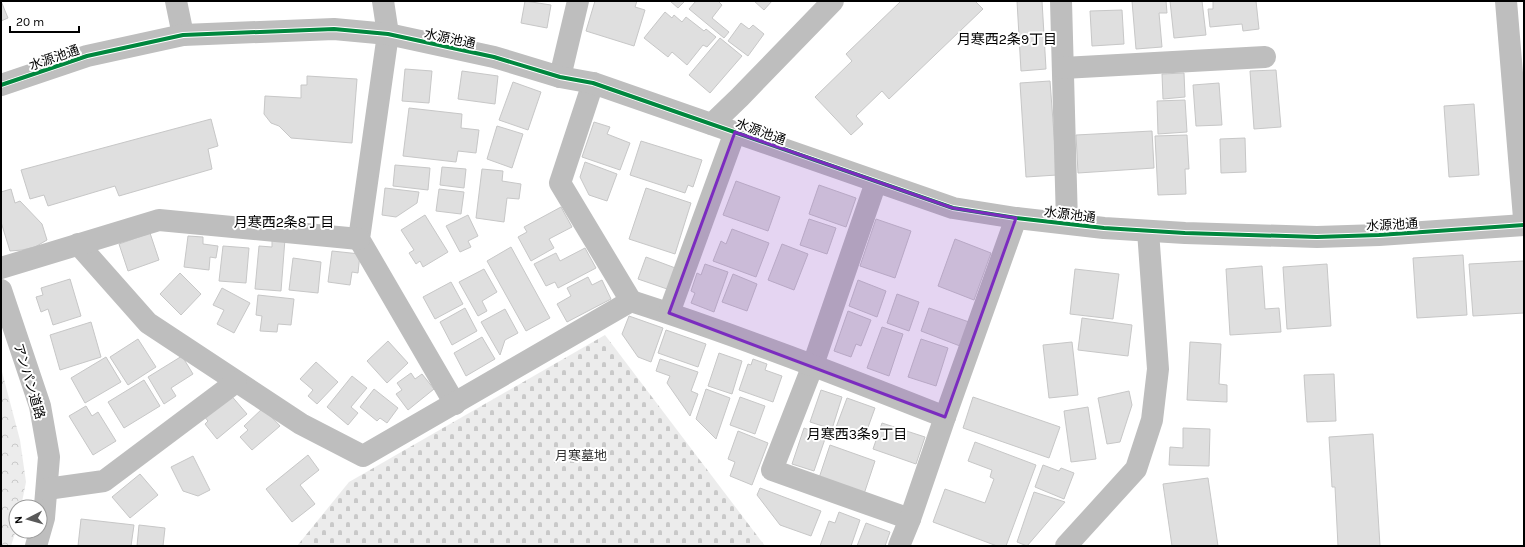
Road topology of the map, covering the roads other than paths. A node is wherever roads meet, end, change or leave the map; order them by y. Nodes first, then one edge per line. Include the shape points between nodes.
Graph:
1 (176, 1) edge
2 (383, 1) edge
3 (578, 1) edge
4 (834, 1) edge
5 (1061, 1) edge
6 (1506, 1) edge
7 (388, 34) junction
8 (183, 35) junction
9 (1266, 57) dead end
10 (1063, 68) junction
11 (560, 77) junction
12 (593, 83) junction
13 (1, 86) edge
14 (712, 124) junction
15 (735, 132) junction
16 (876, 182) junction
17 (1016, 218) junction
18 (1524, 218) edge
19 (1067, 223) junction
20 (1524, 225) edge
21 (1148, 231) junction
22 (359, 239) junction
23 (78, 244) junction
24 (1, 268) edge
25 (1, 290) edge
26 (631, 301) junction
27 (669, 313) junction
28 (813, 365) junction
29 (236, 382) junction
30 (455, 404) junction
31 (945, 417) junction
32 (47, 489) junction
33 (910, 519) junction
34 (36, 546) edge
35 (899, 546) edge
36 (1066, 546) edge

1 - 8 street
2 - 7 street
3 - 11 street
4 - 14 street
5 - 10 street
6 - 18 street
7 - 8 street, 水源池通 via 334,29
7 - 11 street, 水源池通 via 494,58
7 - 22 street
8 - 13 street, 水源池通 via 87,56
9 - 10 street
10 - 19 street
11 - 12 street, 水源池通
12 - 14 street, 水源池通
12 - 26 street via 560,183
14 - 15 street, 水源池通
15 - 16 street, 水源池通
15 - 27 street
16 - 17 street, 水源池通 via 953,208
16 - 28 street
17 - 19 street, 水源池通
17 - 31 street
19 - 21 street, 水源池通
20 - 21 street, 水源池通 via 1317,237
21 - 36 street via 1158,369 1152,420 1136,469
22 - 23 street via 159,220
22 - 30 street
23 - 24 street
23 - 29 street via 148,323
25 - 32 street, アンパン道路 via 40,406 49,457
26 - 27 street
26 - 30 street
27 - 28 street
28 - 31 street
28 - 33 street via 772,470
29 - 30 street via 301,424 363,456
29 - 32 street via 104,481
31 - 33 street
32 - 34 street, アンパン道路 via 44,518
33 - 35 street

